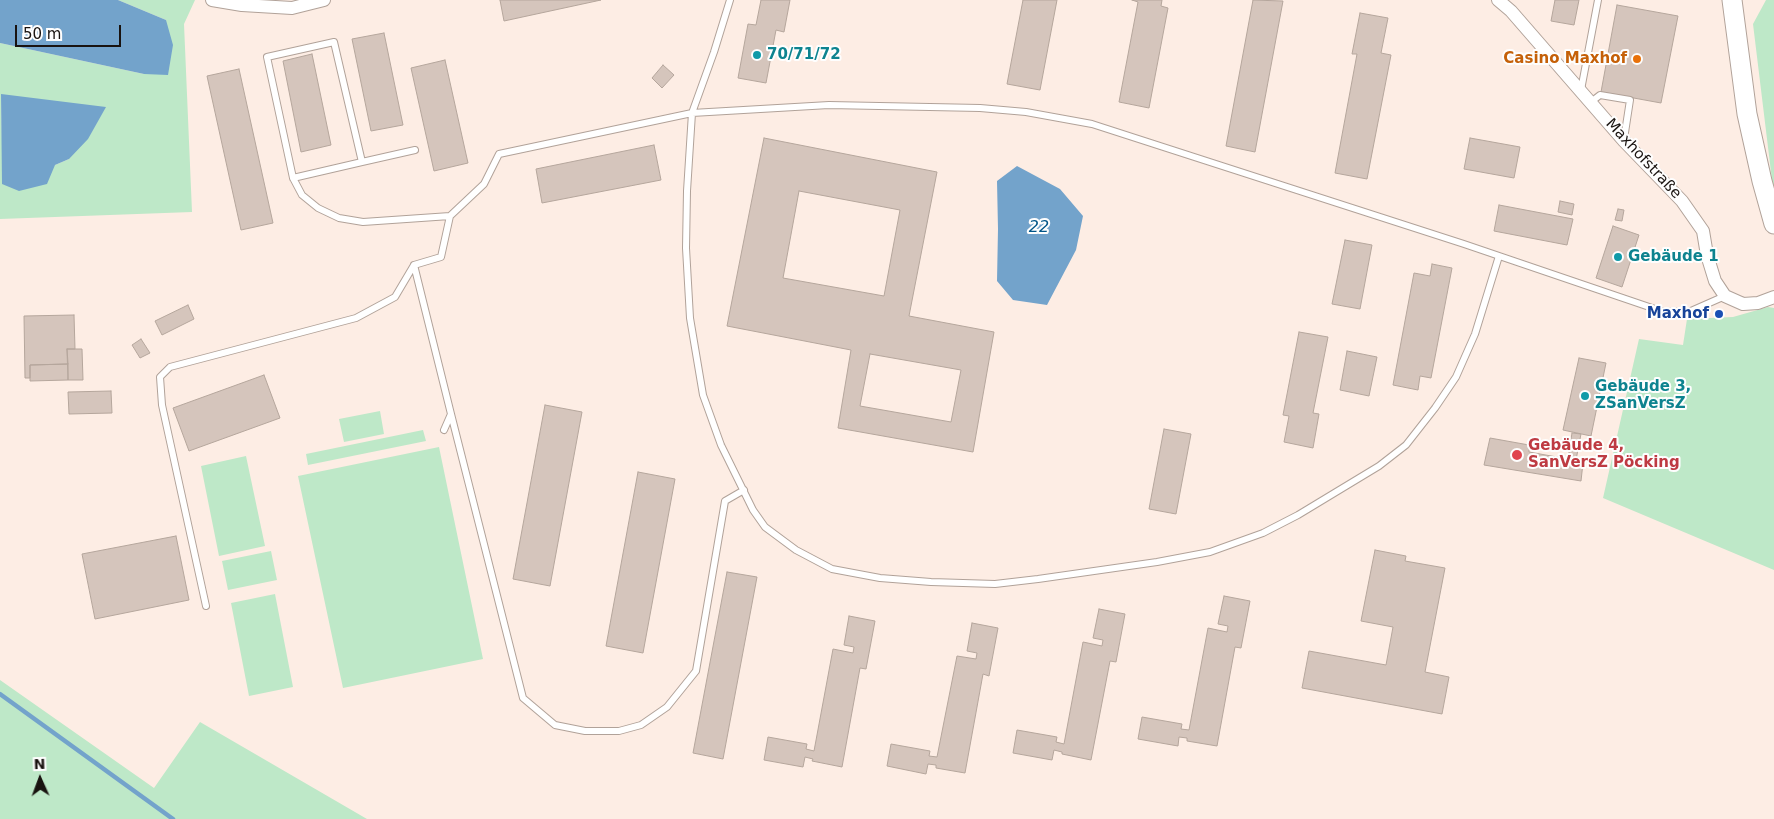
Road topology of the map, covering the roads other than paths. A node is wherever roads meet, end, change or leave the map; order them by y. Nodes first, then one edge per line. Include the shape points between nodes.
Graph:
1 (212, 0) edge
2 (324, 0) edge
3 (730, 0) edge
4 (1498, 0) edge
5 (1598, 0) edge
6 (1732, 0) edge
7 (1581, 90) junction
8 (1591, 102) junction
9 (692, 113) junction
10 (1624, 140) junction
11 (415, 150) dead end
12 (362, 162) junction
13 (293, 178) junction
14 (450, 216) junction
15 (1774, 224) edge
16 (1499, 256) junction
17 (414, 265) junction
18 (1725, 296) junction
19 (1774, 297) edge
20 (451, 414) junction
21 (444, 430) dead end
22 (744, 490) junction
23 (206, 606) dead end

1 - 2 street via 292,8
3 - 9 lane
4 - 7 street, Maxhofstraße
5 - 7 lane
6 - 15 main road via 1747,114
7 - 8 street, Maxhofstraße
8 - 10 street, Maxhofstraße
8 - 10 lane via 1600,95 1630,100
9 - 14 lane via 499,154 484,184
9 - 16 lane via 829,105 1026,112 1092,124
9 - 22 lane via 686,248 690,318 703,395 721,446
10 - 18 street, Maxhofstraße via 1682,201 1703,231 1715,281
11 - 12 lane
12 - 13 lane
12 - 13 lane via 334,42 267,57
13 - 14 lane via 302,195 318,208 339,218 363,222
14 - 17 lane via 441,257
16 - 18 lane via 1664,312 1691,311
16 - 22 lane via 1475,334 1456,377 1406,445 1380,466 1298,515 1259,535 1210,552 995,584 880,578 832,569 796,550 765,527
17 - 20 lane
17 - 23 lane via 395,297 356,318 170,367 160,377 162,405
18 - 19 street via 1743,304
20 - 21 lane
20 - 22 lane via 523,698 555,725 585,731 619,731 641,725 667,707 696,671 725,501

